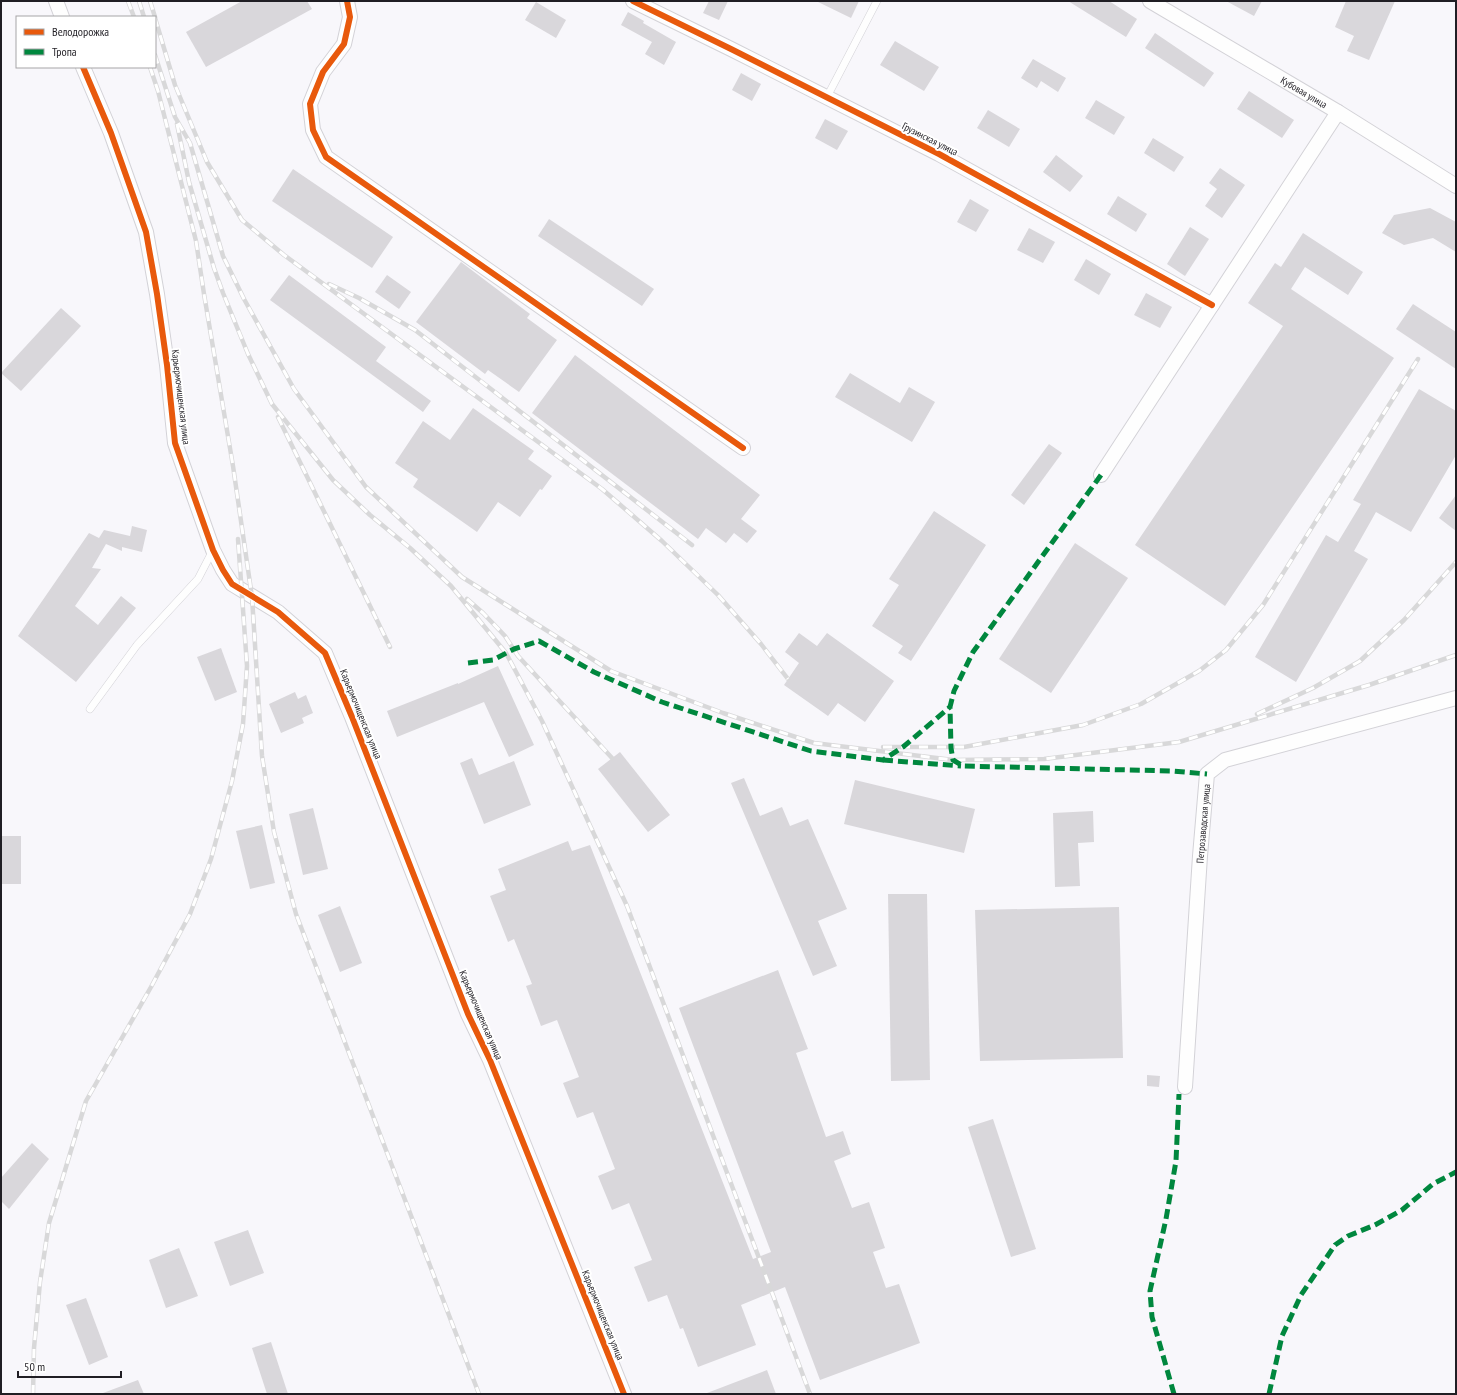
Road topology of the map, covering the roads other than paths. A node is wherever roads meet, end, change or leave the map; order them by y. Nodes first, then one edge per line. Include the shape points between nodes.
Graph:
1 (56, 1) edge
2 (346, 1) edge
3 (633, 1) edge
4 (877, 1) edge
5 (1150, 1) edge
6 (62, 16) edge
7 (83, 68) edge
8 (827, 97) junction
9 (1338, 112) junction
10 (1456, 186) edge
11 (1212, 305) junction
12 (743, 448) dead end
13 (1101, 475) dead end
14 (213, 550) junction
15 (1456, 698) edge
16 (90, 708) dead end
17 (1185, 1087) dead end
18 (624, 1394) edge

1 - 6 street
2 - 12 street via 350,17 344,44 323,72 310,104 313,130 326,157
3 - 8 street, Грузинская улица
4 - 8 lane
5 - 9 street, Кубовая улица
7 - 14 street, Карьермочищенская улица via 111,133 146,232 161,318 175,443
8 - 11 street, Грузинская улица via 939,154
9 - 10 street, Кубовая улица
9 - 11 street
11 - 13 street
14 - 16 lane via 198,578 138,645
14 - 18 street, Карьермочищенская улица via 232,584 278,612 325,653 468,1014 490,1060
15 - 17 street, Петрозаводская улица via 1225,760 1207,774

